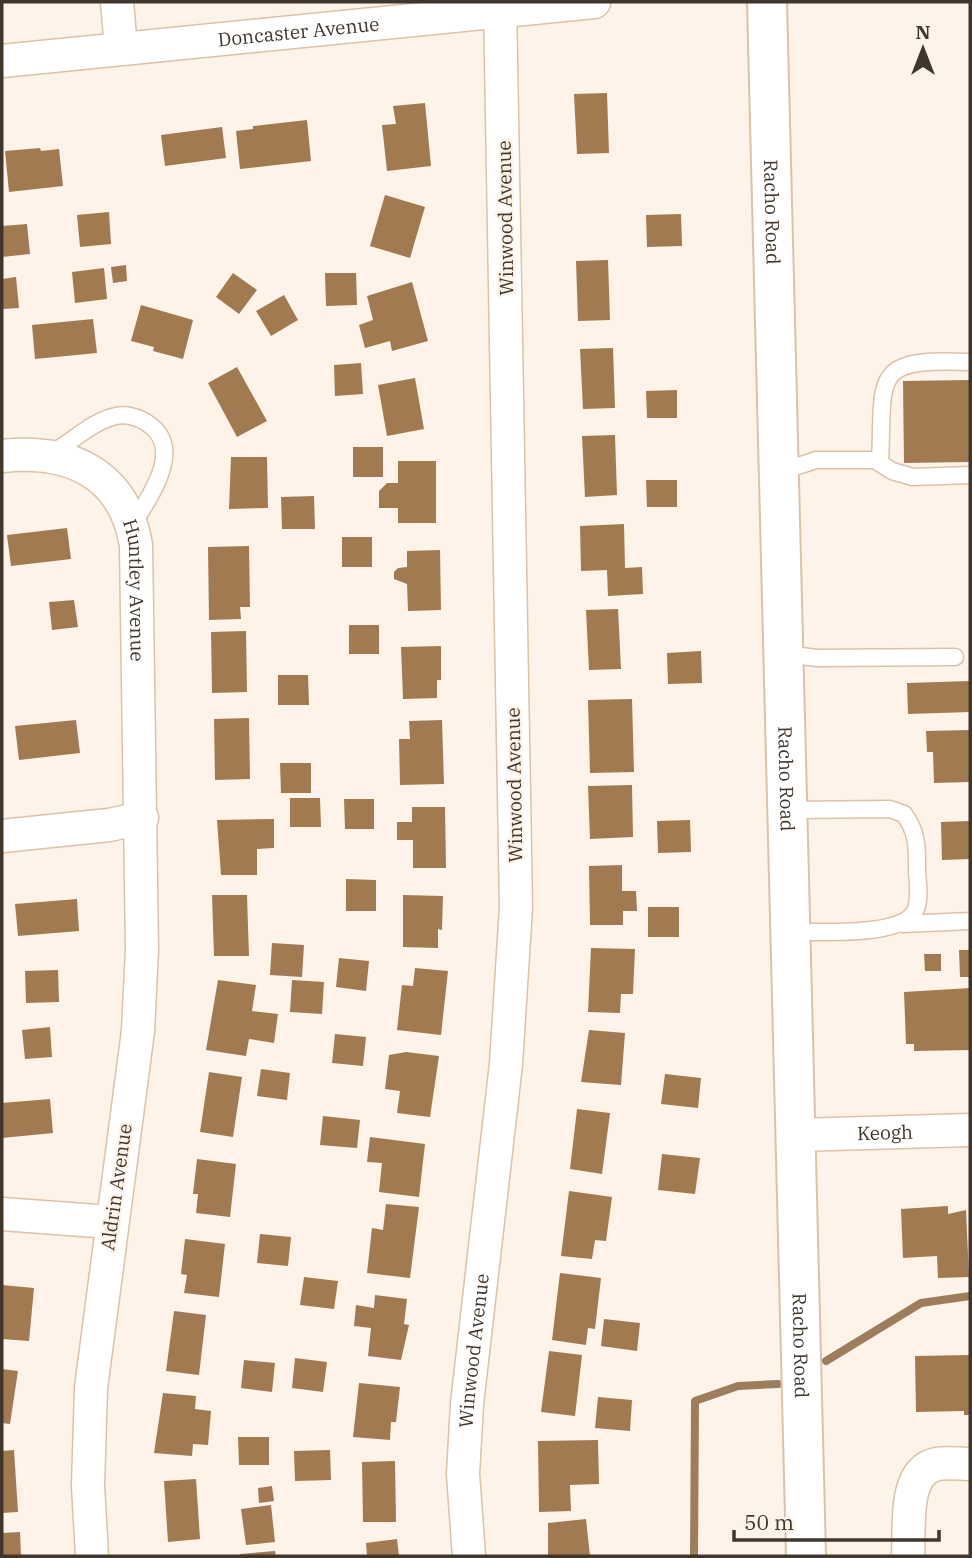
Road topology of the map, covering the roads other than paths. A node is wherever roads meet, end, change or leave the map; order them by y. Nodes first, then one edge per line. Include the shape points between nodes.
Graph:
1 (117, 2) edge
2 (594, 2) edge
3 (766, 2) edge
4 (500, 7) edge
5 (121, 48) junction
6 (2, 61) edge
7 (970, 362) edge
8 (48, 455) junction
9 (2, 456) edge
10 (880, 463) junction
11 (780, 472) junction
12 (970, 475) edge
13 (132, 524) junction
14 (785, 654) junction
15 (955, 657) dead end
16 (789, 810) junction
17 (142, 818) junction
18 (2, 836) edge
19 (970, 921) edge
20 (902, 923) junction
21 (792, 932) junction
22 (970, 1130) edge
23 (797, 1135) junction
24 (2, 1214) edge
25 (110, 1222) junction
26 (970, 1464) edge
27 (92, 1556) edge
28 (469, 1556) edge
29 (806, 1556) edge
30 (908, 1556) edge

1 - 5 street
2 - 4 street, Doncaster Avenue
3 - 11 street, Racho Road
4 - 5 street, Doncaster Avenue
4 - 28 street, Winwood Avenue via 516,907 506,1064 467,1404 463,1474
5 - 6 street, Doncaster Avenue
7 - 10 lane via 926,360 903,364 892,372 883,388
8 - 9 street, Huntley Avenue
8 - 13 street, Huntley Avenue via 84,468 113,488
8 - 13 lane via 117,415 152,426 164,446 162,471
10 - 11 lane via 816,460
10 - 12 lane via 913,477
11 - 14 street, Racho Road
13 - 17 street, Huntley Avenue
14 - 15 lane
14 - 16 street, Racho Road
16 - 20 lane via 890,809 904,814 917,837 918,897 916,908
16 - 21 street, Racho Road
17 - 18 street
17 - 25 street, Aldrin Avenue via 138,1031
19 - 20 lane
20 - 21 lane via 886,929
21 - 23 street, Racho Road
22 - 23 street, Keogh
23 - 29 street, Racho Road
24 - 25 street
25 - 27 street, Aldrin Avenue via 91,1388 88,1486
26 - 30 street via 939,1463 919,1474 913,1486

